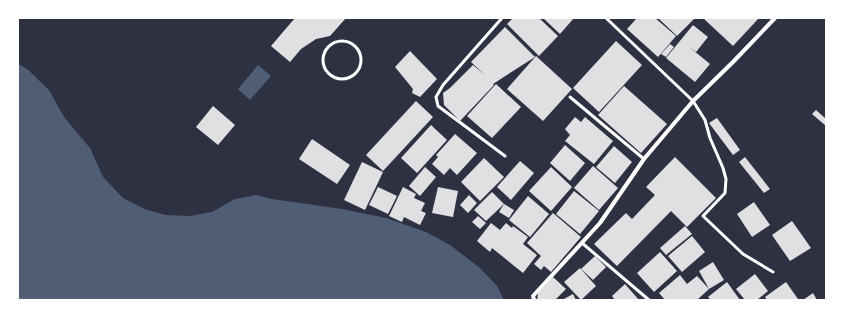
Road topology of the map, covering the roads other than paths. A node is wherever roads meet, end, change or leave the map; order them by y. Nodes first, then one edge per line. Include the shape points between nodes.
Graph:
1 (502, 18) edge
2 (606, 18) edge
3 (775, 18) edge
4 (358, 49) joint
5 (570, 97) dead end
6 (693, 101) junction
7 (505, 156) dead end
8 (644, 159) junction
9 (582, 243) junction
10 (774, 272) dead end
11 (534, 300) edge
12 (649, 300) edge

1 - 7 lane via 443,85 436,97 438,106
2 - 6 lane
3 - 6 street
4 - 4 lane via 351,42 333,42 326,49 324,67 337,79 347,79 360,67 362,58
5 - 8 lane
6 - 8 street
6 - 10 lane via 705,120 726,179 725,193 703,216 743,254
8 - 9 street via 600,223
9 - 11 street via 533,296
9 - 12 lane

